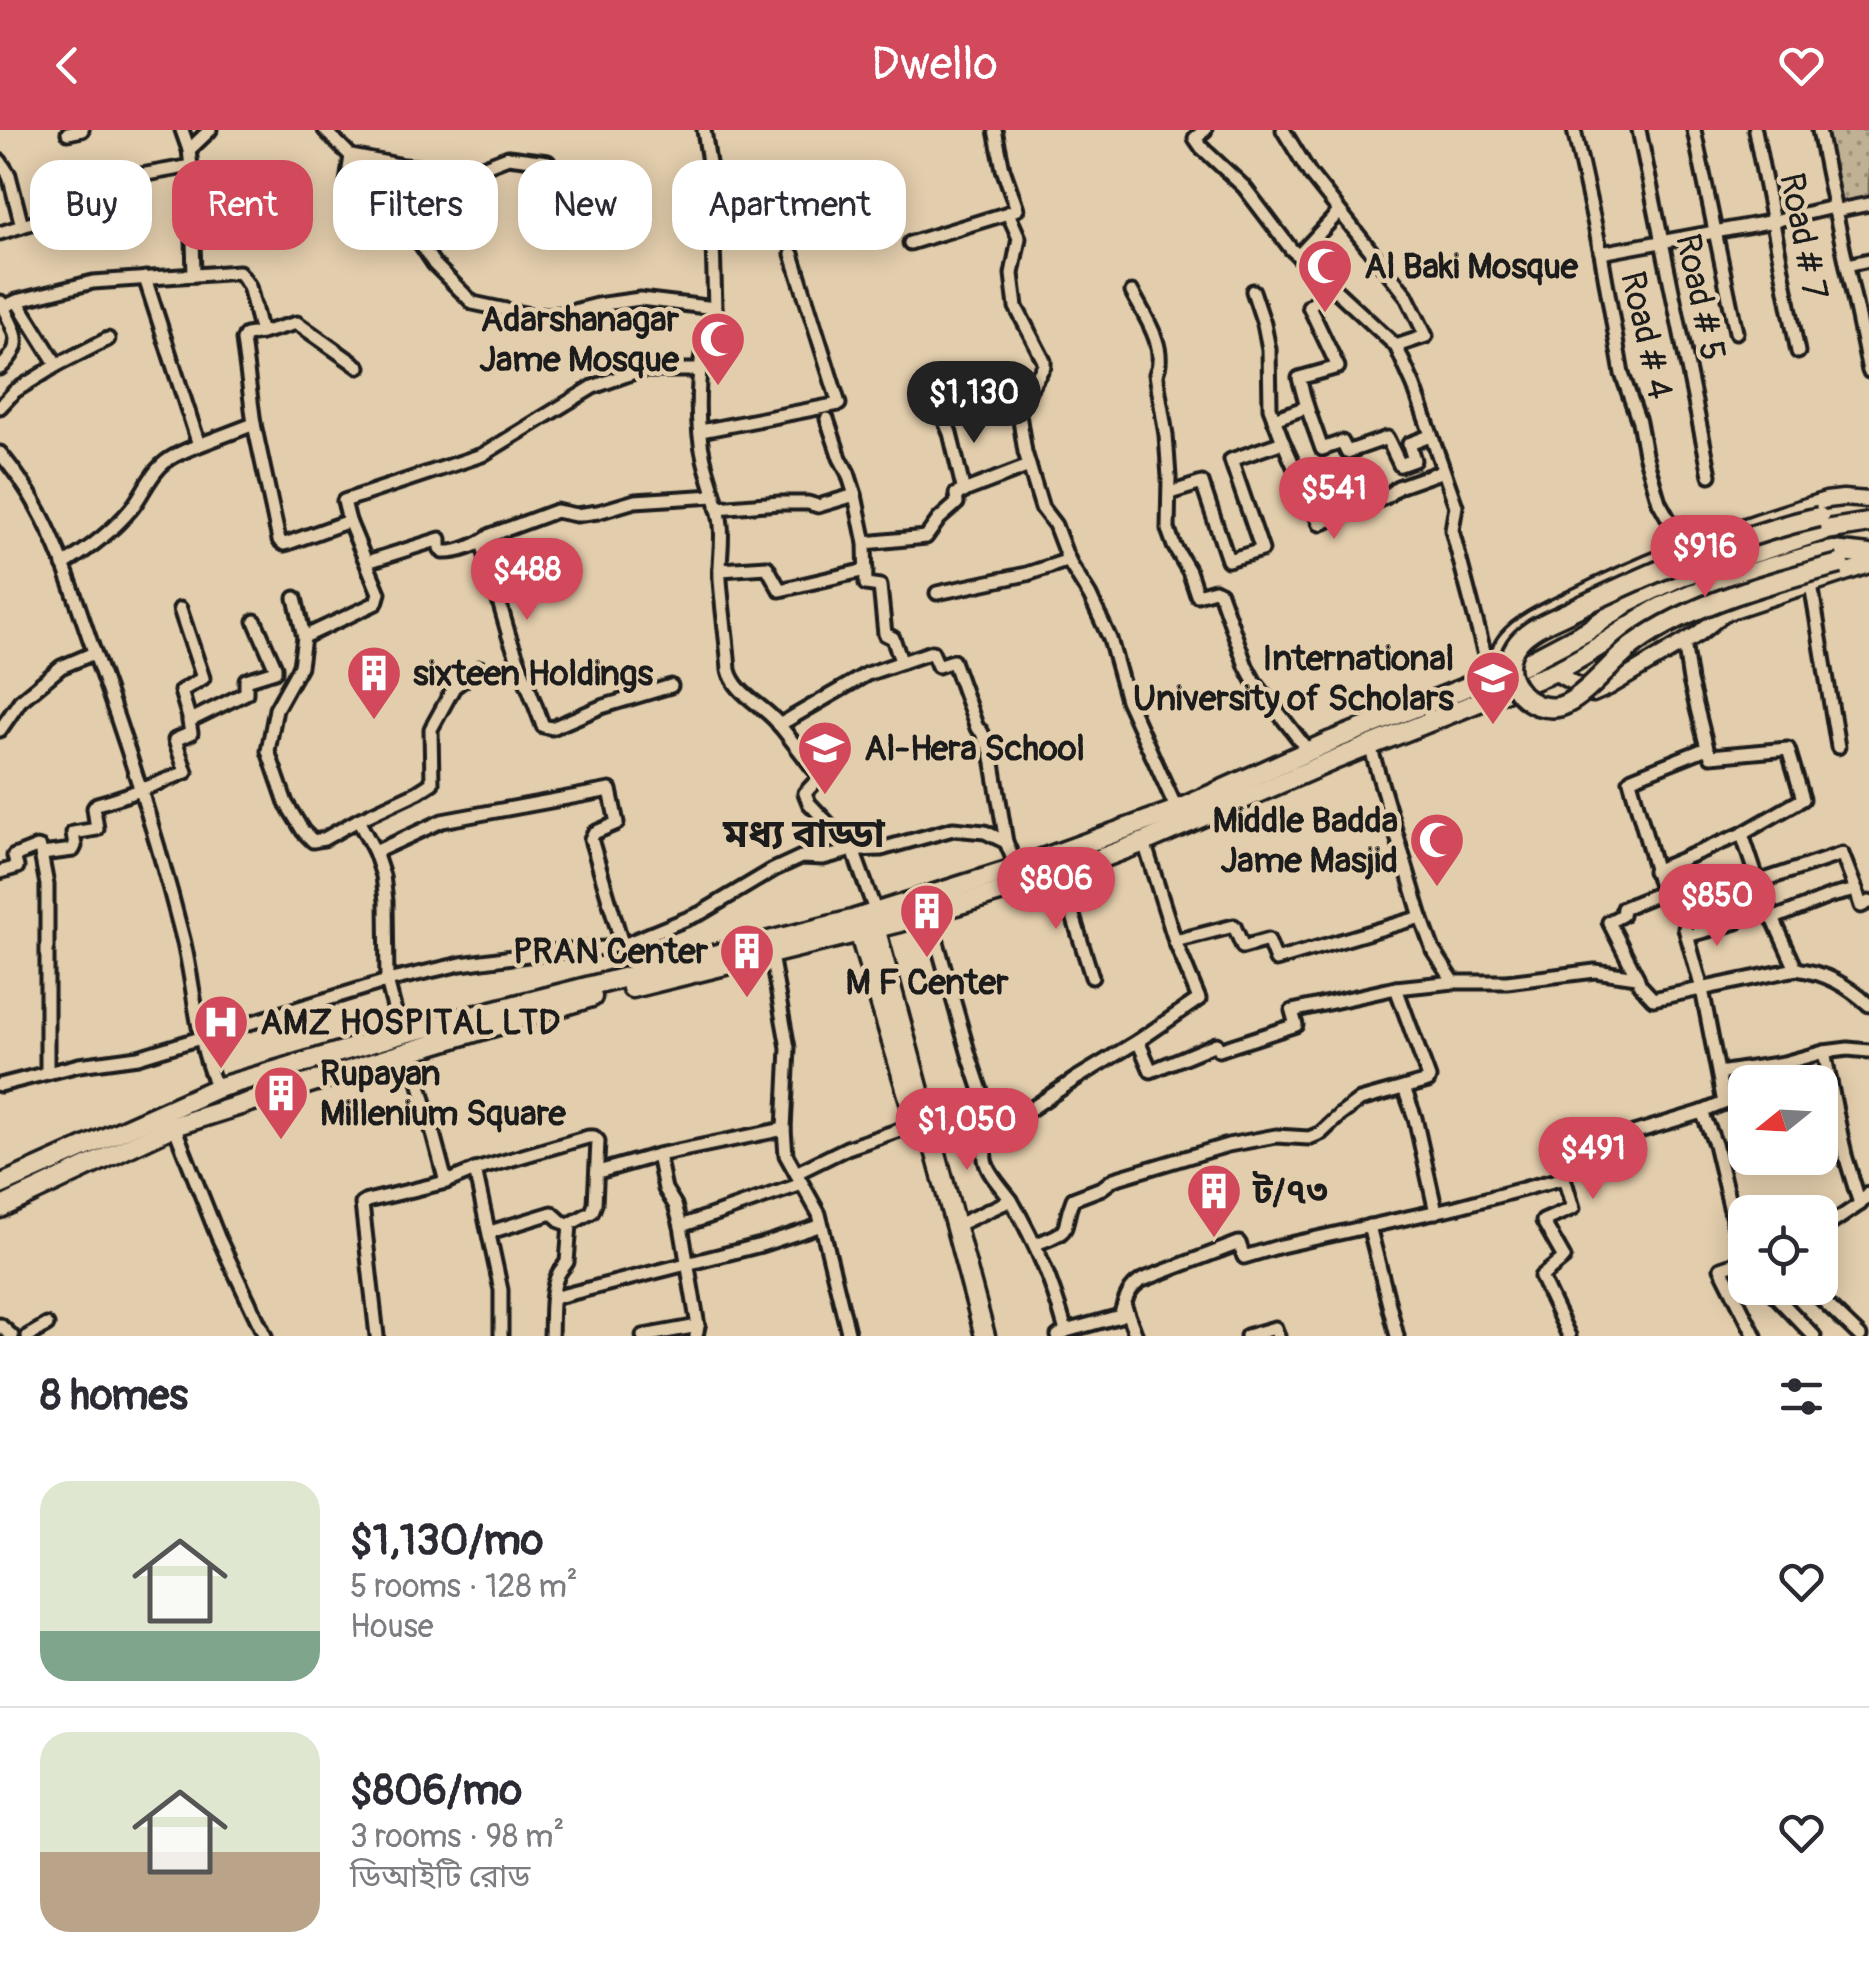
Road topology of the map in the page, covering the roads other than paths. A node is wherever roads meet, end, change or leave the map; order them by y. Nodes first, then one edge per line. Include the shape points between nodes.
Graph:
1 (82, 130) edge
2 (182, 130) edge
3 (210, 130) edge
4 (325, 130) edge
5 (704, 130) edge
6 (995, 130) edge
7 (1205, 130) edge
8 (1284, 130) edge
9 (1574, 130) edge
10 (1639, 130) edge
11 (1694, 130) edge
12 (1755, 130) edge
13 (1819, 130) edge
14 (68, 133) dead end
15 (189, 150) junction
16 (351, 156) junction
17 (190, 160) edge
18 (532, 160) edge
19 (0, 161) edge
20 (172, 169) edge
21 (1869, 204) edge
22 (1833, 209) junction
23 (1339, 212) junction
24 (1008, 213) junction
25 (1774, 221) junction
26 (22, 226) junction
27 (1716, 232) junction
28 (0, 233) edge
29 (1662, 242) junction
30 (910, 243) dead end
31 (193, 250) edge
32 (1601, 253) junction
33 (792, 254) dead end
34 (1298, 256) junction
35 (1869, 260) edge
36 (1848, 265) junction
37 (194, 275) junction
38 (144, 278) junction
39 (1331, 288) junction
40 (1253, 291) dead end
41 (1132, 292) dead end
42 (17, 301) junction
43 (1, 304) edge
44 (715, 308) junction
45 (261, 332) junction
46 (1736, 332) dead end
47 (108, 338) dead end
48 (1396, 346) junction
49 (1798, 352) dead end
50 (57, 365) junction
51 (358, 367) dead end
52 (0, 368) edge
53 (700, 370) junction
54 (1869, 371) edge
55 (0, 407) edge
56 (1307, 407) junction
57 (941, 412) dead end
58 (1274, 418) junction
59 (828, 419) dead end
60 (254, 424) junction
61 (701, 431) junction
62 (1430, 436) junction
63 (1283, 442) junction
64 (199, 446) junction
65 (0, 453) edge
66 (1030, 466) junction
67 (1444, 471) junction
68 (1710, 475) dead end
69 (964, 492) junction
70 (1170, 493) junction
71 (855, 495) junction
72 (1869, 500) edge
73 (716, 502) junction
74 (348, 521) junction
75 (1868, 523) edge
76 (482, 542) junction
77 (865, 543) junction
78 (1684, 547) junction
79 (1868, 558) edge
80 (1068, 560) junction
81 (367, 562) junction
82 (63, 564) junction
83 (720, 570) junction
84 (866, 570) junction
85 (1811, 584) junction
86 (937, 592) dead end
87 (295, 598) dead end
88 (180, 609) dead end
89 (255, 621) dead end
90 (304, 637) junction
91 (1684, 642) junction
92 (94, 654) junction
93 (901, 661) junction
94 (480, 668) dead end
95 (1554, 672) junction
96 (1494, 676) junction
97 (672, 686) dead end
98 (190, 721) junction
99 (779, 725) junction
100 (0, 730) edge
101 (1370, 746) junction
102 (1838, 747) dead end
103 (1707, 748) junction
104 (1309, 752) junction
105 (141, 788) junction
106 (1177, 810) junction
107 (358, 820) junction
108 (1742, 834) junction
109 (1006, 842) junction
110 (1144, 842) junction
111 (852, 850) junction
112 (375, 852) junction
113 (42, 854) junction
114 (1654, 871) junction
115 (0, 872) edge
116 (1060, 874) junction
117 (1016, 875) junction
118 (1758, 882) junction
119 (1856, 890) junction
120 (1869, 902) edge
121 (929, 914) junction
122 (1420, 917) junction
123 (1772, 919) junction
124 (1737, 922) dead end
125 (866, 923) junction
126 (1175, 941) junction
127 (622, 944) junction
128 (771, 955) junction
129 (1796, 969) junction
130 (1092, 977) dead end
131 (1637, 977) junction
132 (387, 981) junction
133 (1454, 982) junction
134 (1396, 988) junction
135 (1702, 989) junction
136 (1869, 1006) edge
137 (401, 1034) junction
138 (201, 1039) junction
139 (1138, 1041) junction
140 (411, 1051) junction
141 (1869, 1051) edge
142 (1824, 1052) junction
143 (47, 1072) junction
144 (1718, 1074) junction
145 (0, 1085) edge
146 (217, 1088) junction
147 (1404, 1088) junction
148 (984, 1099) junction
149 (1702, 1112) junction
150 (922, 1121) junction
151 (174, 1126) junction
152 (784, 1129) junction
153 (1633, 1133) dead end
154 (995, 1134) junction
155 (658, 1154) junction
156 (475, 1170) junction
157 (598, 1172) junction
158 (799, 1178) junction
159 (446, 1182) junction
160 (0, 1185) edge
161 (1869, 1192) edge
162 (1011, 1200) junction
163 (1728, 1200) edge
164 (1860, 1204) junction
165 (0, 1208) edge
166 (1436, 1212) junction
167 (1838, 1219) edge
168 (570, 1224) junction
169 (681, 1226) junction
170 (822, 1226) junction
171 (955, 1226) junction
172 (1369, 1226) junction
173 (490, 1232) junction
174 (1036, 1244) junction
175 (689, 1264) junction
176 (554, 1298) junction
177 (1740, 1305) edge
178 (1784, 1305) edge
179 (1828, 1305) edge
180 (1122, 1310) junction
181 (0, 1325) edge
182 (47, 1325) dead end
183 (697, 1331) edge
184 (1062, 1334) edge
185 (11, 1336) edge
186 (28, 1336) edge
187 (265, 1336) edge
188 (376, 1336) edge
189 (501, 1336) edge
190 (551, 1336) edge
191 (642, 1336) edge
192 (848, 1336) edge
193 (973, 1336) edge
194 (985, 1336) edge
195 (1136, 1336) edge
196 (1247, 1336) edge
197 (1278, 1336) edge
198 (1397, 1336) edge
199 (1569, 1336) edge
200 (1755, 1336) edge
201 (1814, 1336) edge
202 (1860, 1336) edge

1 - 14 street
2 - 15 street
3 - 15 street
4 - 16 street
5 - 44 street
6 - 24 street via 1016,210
7 - 34 street via 1195,138 1202,148 1244,187
8 - 23 street
9 - 32 street, Road # 4
10 - 29 street, Road # 5
11 - 27 street
12 - 25 street, Road # 7
13 - 22 street
15 - 17 street
16 - 18 street via 448,170 477,169 508,157
16 - 44 street via 345,196 420,243 473,303 534,316 640,299
19 - 26 street
20 - 26 street via 102,182 102,202
21 - 22 street
22 - 25 street
22 - 36 street
23 - 34 street
23 - 48 street via 1406,294 1426,336
24 - 30 street
24 - 66 street via 1019,238 1012,274 1016,307 1044,361 1018,408
25 - 27 street
25 - 49 street, Road # 7
26 - 28 street
27 - 29 street
27 - 46 street
29 - 32 street
29 - 68 street, Road # 5
31 - 37 street
32 - 78 street, Road # 4 via 1622,374 1659,502
33 - 61 street via 839,404
34 - 39 street
35 - 36 street
36 - 54 street
37 - 38 street
37 - 45 street via 239,272
38 - 42 street via 93,282
38 - 64 street
39 - 48 street
39 - 56 street via 1309,306 1338,367 1299,378
40 - 58 street via 1269,350
41 - 70 street via 1156,339
42 - 43 street
42 - 50 street
43 - 52 street via 17,347
44 - 53 street
45 - 51 street via 297,323
45 - 60 street via 243,340
47 - 50 street
48 - 62 street
50 - 55 street
53 - 61 street
53 - 74 street via 640,370 593,387 482,455 344,501
56 - 58 street
56 - 62 street via 1322,450 1342,442 1347,452 1388,438 1402,465 1414,460 1409,444
57 - 69 street
58 - 63 street
59 - 71 street
60 - 64 street
60 - 74 street via 279,540 288,543
61 - 73 street
62 - 67 street
63 - 67 street via 1320,524
63 - 70 street via 1231,460 1261,552 1228,560 1202,483
64 - 82 street via 158,468 113,528
65 - 82 street via 24,485
66 - 69 street
66 - 80 street
67 - 96 street via 1456,506 1452,530
69 - 77 street via 926,538
70 - 104 street via 1168,529 1197,595 1220,593 1254,681
71 - 73 street via 818,506
71 - 77 street
72 - 78 street via 1826,500
73 - 76 street via 636,501 598,512 556,512
73 - 83 street
74 - 81 street
75 - 79 main road, bridge via 1819,517 1634,582 1521,639 1511,654 1514,684 1538,705 1564,706 1623,653 1674,620
75 - 96 main road via 1681,576
76 - 81 street via 449,553 440,539
76 - 97 street via 543,726
77 - 84 street
78 - 96 street via 1532,620 1505,642
79 - 85 street
79 - 95 main road via 1818,554 1688,596
80 - 86 street
80 - 106 street via 1110,639 1127,700
81 - 90 street via 376,603
82 - 92 street
83 - 84 street via 767,567 780,590
83 - 99 street via 732,680
84 - 93 street via 866,585 880,586 886,634
85 - 91 street via 1724,613
85 - 102 street
87 - 90 street
88 - 98 street via 203,678 181,691
89 - 98 street via 275,671 246,680 246,693
90 - 107 street via 300,666 276,709 268,751 286,803 313,841
91 - 95 street via 1593,694
91 - 103 street
92 - 100 street via 61,667 20,702
92 - 105 street
93 - 99 street
93 - 109 street via 932,652 938,666 954,662 990,748
94 - 107 street via 454,687 430,729 432,783
95 - 101 main road
96 - 104 main road
98 - 105 street via 191,733 175,740 186,772
99 - 111 street via 818,775 805,793 809,803
101 - 110 main road
101 - 122 street
103 - 108 street via 1711,756 1788,748 1804,800
103 - 114 street via 1630,780
104 - 106 main road
105 - 113 street via 95,806 98,829 73,833 73,850
105 - 138 street via 192,977
106 - 117 main road
107 - 112 street
108 - 114 street
108 - 118 street
109 - 111 street via 953,828 881,849
109 - 117 street
110 - 116 main road
110 - 126 street
111 - 125 street
111 - 127 street via 791,859 701,913
112 - 127 street via 442,821 610,790 617,824 591,838
112 - 132 street via 386,901
113 - 115 street via 39,846 14,856 16,867
113 - 143 street via 48,885
114 - 131 street via 1660,893 1623,908 1609,922
116 - 117 main road
116 - 130 street
117 - 121 main road
117 - 125 main road
118 - 119 street via 1842,854
118 - 123 street
119 - 120 street via 1860,906
119 - 123 street
121 - 125 main road
121 - 148 street
122 - 126 street via 1276,960 1268,940 1243,947 1234,926
122 - 133 street
123 - 129 street
124 - 135 street via 1686,932
125 - 128 main road
125 - 137 main road
125 - 150 main road
126 - 139 street via 1199,999
127 - 132 street via 461,964
128 - 140 main road via 592,997
128 - 152 street via 788,1048
129 - 135 street
129 - 136 street via 1836,980
131 - 133 street via 1595,971
131 - 135 street via 1652,1000
132 - 137 street
132 - 138 street
133 - 134 street
134 - 139 street via 1292,1011 1296,1025 1219,1050 1216,1044 1151,1070
134 - 147 street via 1429,1078
135 - 144 street
137 - 146 main road
138 - 143 street via 138,1058
138 - 146 street
139 - 154 street
140 - 151 main road
140 - 159 street
141 - 142 street
142 - 144 street
142 - 164 street
143 - 145 street
144 - 149 street via 1724,1103
146 - 160 main road
147 - 166 street
147 - 174 street via 1360,1100 1309,1138 1228,1145 1114,1178 1073,1200 1067,1228
148 - 150 street
148 - 154 street
149 - 153 street
149 - 163 street
150 - 158 street via 847,1148
150 - 171 main road
150 - 193 main road
151 - 165 main road
151 - 187 street
152 - 155 street
152 - 158 street via 786,1155
154 - 162 street via 984,1156
155 - 157 street
155 - 169 street
156 - 157 street via 594,1136
156 - 159 street
156 - 173 street
157 - 168 street via 592,1212
158 - 169 street
158 - 170 street
159 - 188 street via 362,1204
161 - 164 street
162 - 171 street
162 - 174 street
164 - 167 street
166 - 172 street
166 - 199 street via 1564,1178 1573,1208 1544,1221 1564,1258 1541,1277
168 - 173 street via 552,1213
168 - 176 street via 566,1267
169 - 175 street
170 - 175 street
170 - 192 street
171 - 194 main road
172 - 180 street via 1244,1257 1239,1243 1142,1280
172 - 198 street
173 - 189 street
174 - 184 street
175 - 176 street
175 - 183 street
176 - 190 street
177 - 200 street
178 - 201 street
179 - 202 street
180 - 184 street
180 - 195 street
181 - 185 street
182 - 186 street
183 - 191 street
196 - 197 street via 1275,1328

